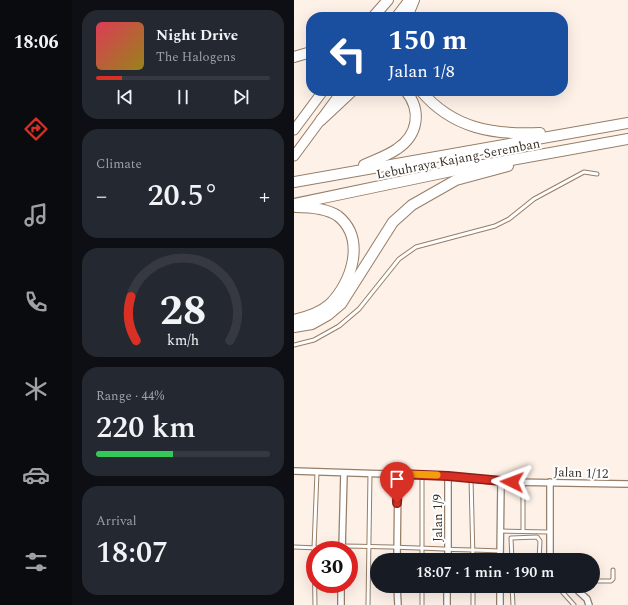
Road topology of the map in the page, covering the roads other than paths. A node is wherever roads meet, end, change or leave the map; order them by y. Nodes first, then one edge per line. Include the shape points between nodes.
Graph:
1 (388, 0) edge
2 (392, 0) edge
3 (409, 0) edge
4 (414, 0) edge
5 (377, 12) edge
6 (383, 12) edge
7 (400, 12) edge
8 (409, 12) edge
9 (306, 53) edge
10 (294, 57) edge
11 (319, 96) edge
12 (338, 96) edge
13 (347, 96) edge
14 (409, 96) edge
15 (427, 96) edge
16 (321, 120) junction
17 (628, 123) edge
18 (294, 130) edge
19 (583, 131) junction
20 (628, 139) edge
21 (562, 151) junction
22 (294, 156) edge
23 (353, 170) junction
24 (598, 174) dead end
25 (294, 182) edge
26 (294, 204) edge
27 (294, 207) edge
28 (294, 320) edge
29 (294, 327) edge
30 (294, 345) edge
31 (294, 471) edge
32 (317, 472) junction
33 (344, 472) junction
34 (370, 473) junction
35 (398, 474) junction
36 (422, 475) junction
37 (448, 476) junction
38 (472, 478) junction
39 (523, 481) junction
40 (501, 482) junction
41 (550, 482) junction
42 (628, 484) edge
43 (500, 531) junction
44 (523, 532) junction
45 (549, 532) junction
46 (500, 538) junction
47 (511, 538) junction
48 (314, 541) edge
49 (342, 541) edge
50 (369, 546) junction
51 (396, 546) junction
52 (294, 547) edge
53 (358, 547) edge
54 (306, 548) edge
55 (422, 548) junction
56 (448, 550) junction
57 (472, 550) junction
58 (500, 551) joint
59 (396, 553) edge
60 (422, 553) edge
61 (512, 553) edge
62 (539, 553) edge
63 (550, 553) edge
64 (613, 570) dead end
65 (600, 581) edge
66 (315, 593) edge
67 (341, 593) edge
68 (397, 593) edge
69 (422, 593) edge
70 (447, 593) edge
71 (473, 593) edge
72 (500, 593) edge
73 (512, 593) edge
74 (563, 593) edge
75 (581, 593) edge
76 (315, 605) edge
77 (341, 605) edge
78 (368, 605) edge
79 (398, 605) edge
80 (422, 605) edge
81 (447, 605) edge
82 (473, 605) edge
83 (500, 605) edge
84 (513, 605) edge
85 (574, 605) edge
86 (589, 605) edge

1 - 5 highway
2 - 6 main road
3 - 7 main road
4 - 8 highway
9 - 10 highway
11 - 18 main road
12 - 16 main road
13 - 16 highway
14 - 23 highway via 417,119 409,138 389,154
15 - 19 highway via 452,118 491,132 513,134
16 - 22 main road
17 - 19 highway, Lebuhraya Kajang-Seremban
19 - 23 highway, Lebuhraya Kajang-Seremban
20 - 21 highway, Lebuhraya Kajang-Seremban
21 - 26 highway, Lebuhraya Kajang-Seremban
21 - 29 highway via 456,180 412,205 393,222 341,304 328,316 312,324
23 - 25 highway, Lebuhraya Kajang-Seremban
24 - 30 lane via 584,172 534,199 509,219 495,226 416,247 400,259 359,310 339,326 314,340
27 - 28 highway via 321,209 336,215 350,232 354,247 352,266 345,284 330,304 312,315
31 - 32 street, Jalan 1/12
32 - 33 street, Jalan 1/12
32 - 48 lane
33 - 34 street, Jalan 1/12
33 - 49 street
34 - 35 street, Jalan 1/12
34 - 50 lane
35 - 36 street, Jalan 1/12
35 - 51 street
36 - 37 street, Jalan 1/12
36 - 55 lane
37 - 38 street, Jalan 1/12
37 - 56 street, Jalan 1/9
38 - 40 street, Jalan 1/12
38 - 57 lane
39 - 40 street, Jalan 1/12
39 - 41 street, Jalan 1/12
39 - 44 lane
40 - 43 street
41 - 42 street, Jalan 1/12
41 - 45 street
43 - 44 lane
43 - 46 street
44 - 45 lane
45 - 63 street
46 - 47 lane
46 - 58 street
47 - 61 lane
47 - 62 lane via 537,537 540,541
50 - 51 lane
50 - 53 lane
50 - 78 lane
51 - 55 lane
51 - 59 street
52 - 54 lane
55 - 56 lane
55 - 60 lane
56 - 57 lane
57 - 58 lane
64 - 65 lane via 611,582
66 - 76 lane
67 - 77 street
68 - 79 street
69 - 80 lane
70 - 81 street
71 - 82 lane
72 - 83 street
73 - 84 lane
74 - 85 lane
75 - 86 street

